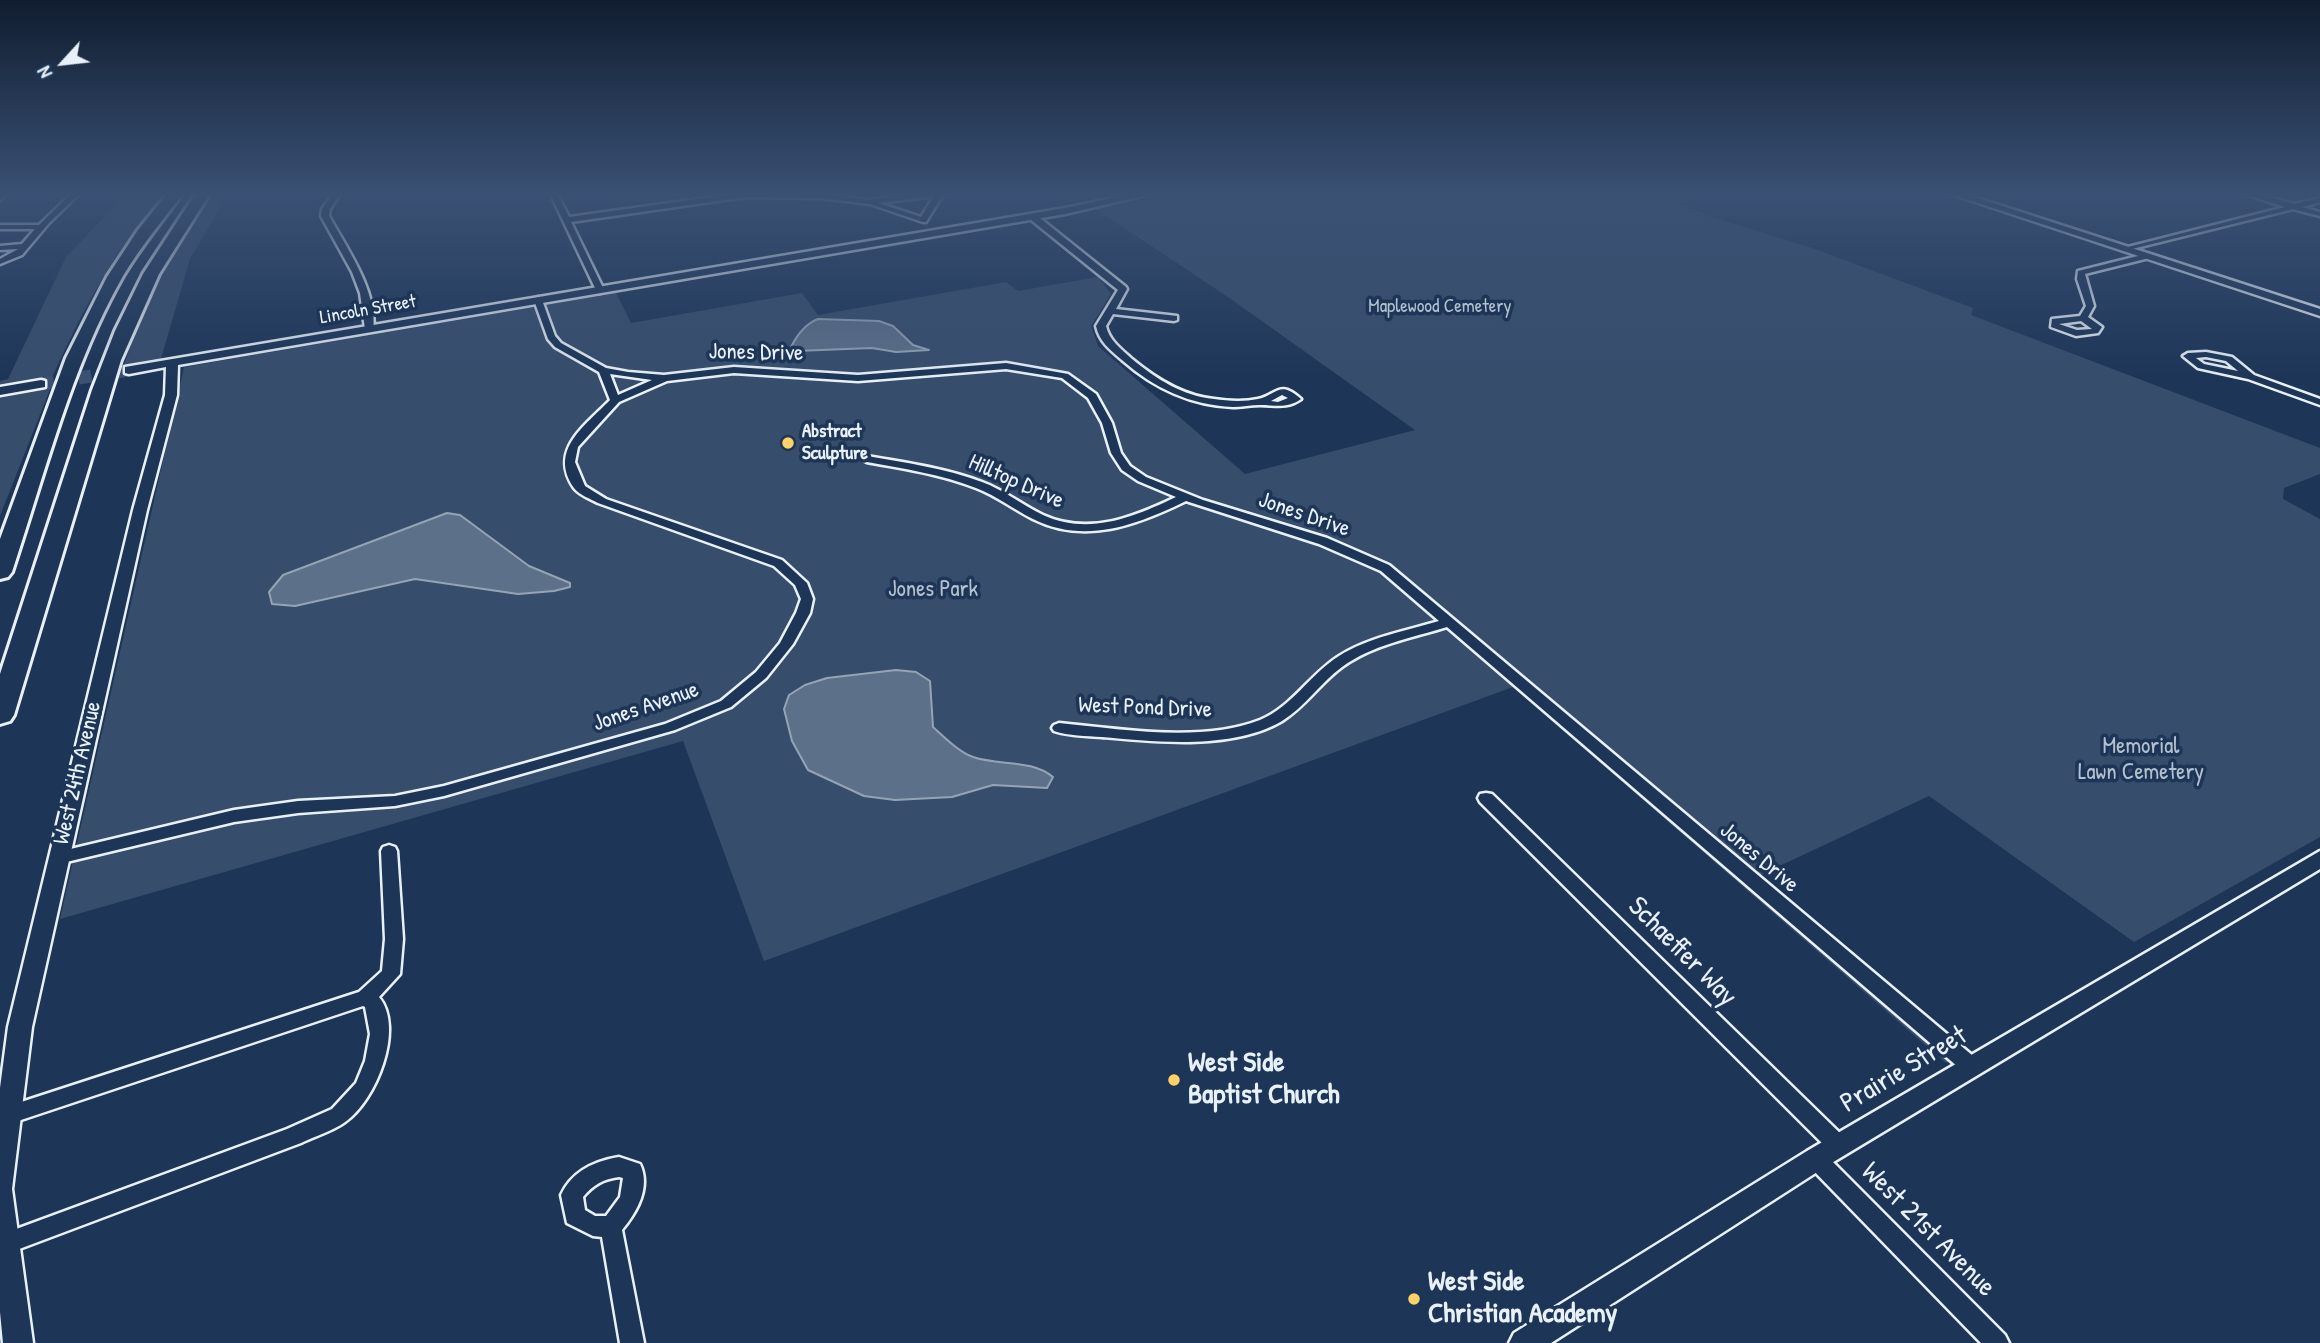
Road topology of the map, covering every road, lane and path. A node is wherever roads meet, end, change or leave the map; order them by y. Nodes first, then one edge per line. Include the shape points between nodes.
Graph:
1 (129, 256) edge
2 (161, 256) edge
3 (347, 256) edge
4 (583, 256) edge
5 (804, 256) edge
6 (1082, 256) edge
7 (2146, 256) joint
8 (600, 290) junction
9 (538, 300) junction
10 (1110, 310) junction
11 (2320, 313) edge
12 (1174, 318) dead end
13 (2083, 318) dead end
14 (370, 329) junction
15 (172, 363) junction
16 (129, 370) tunnel mouth
17 (603, 370) junction
18 (2251, 377) junction
19 (664, 378) junction
20 (40, 384) tunnel mouth
21 (0, 391) edge
22 (615, 400) junction
23 (1262, 402) dead end
24 (2320, 402) edge
25 (867, 459) dead end
26 (1185, 497) junction
27 (0, 572) edge
28 (1450, 622) junction
29 (0, 715) edge
30 (1059, 728) dead end
31 (1486, 798) dead end
32 (388, 851) dead end
33 (58, 858) junction
34 (2320, 859) edge
35 (365, 998) junction
36 (1972, 1067) junction
37 (9, 1115) junction
38 (1839, 1146) junction
39 (1816, 1159) junction
40 (0, 1189) edge
41 (611, 1227) dead end
42 (6, 1243) junction
43 (1551, 1336) edge
44 (18, 1343) edge
45 (632, 1343) edge
46 (1524, 1343) edge
47 (1997, 1343) edge

1 - 27 highway via 97,311 58,403
2 - 29 highway via 138,295 90,422
3 - 14 street via 364,293
4 - 8 street
5 - 8 street, Lincoln Street
6 - 10 street via 1123,289
7 - 11 street
7 - 13 street via 2081,273 2090,306
8 - 9 street, Lincoln Street
9 - 14 street, Lincoln Street
9 - 17 street, Jones Drive via 558,345
10 - 12 street
10 - 23 street via 1101,326 1103,336 1173,393 1209,403
14 - 15 street, Lincoln Street
15 - 16 street, Lincoln Street
15 - 33 street, West 24th Avenue via 171,395
17 - 19 street, Jones Drive
17 - 22 street
18 - 18 street via 2225,358 2188,356 2201,366
18 - 24 street
19 - 22 street
19 - 26 street, Jones Drive via 734,370 858,378 1006,366 1065,376 1092,396 1126,468
20 - 21 street
22 - 33 street, Jones Avenue via 573,446 569,462 580,488 602,501 778,563 801,583 807,599 786,644 761,675 726,704 670,727 444,791 395,801 234,816
25 - 26 street, Hilltop Drive via 956,477 981,485 1039,517 1089,530 1137,519
26 - 28 street, Jones Drive via 1323,541 1385,568
28 - 30 street, West Pond Drive via 1346,657 1295,704 1269,722 1241,731 1205,736
28 - 36 street, Jones Drive
31 - 38 street, Schaeffer Way
32 - 35 street via 394,939 391,974
33 - 37 street, West 24th Avenue via 20,1027
34 - 36 street, Prairie Street
35 - 37 street
35 - 42 street via 374,1003 380,1034 375,1061 363,1089 339,1115
36 - 38 street, Prairie Street
37 - 40 street, West 24th Avenue
38 - 39 street, Prairie Street
39 - 43 street, Prairie Street
39 - 47 street, West 21st Avenue
40 - 42 street, West 24th Avenue
41 - 45 street
42 - 44 street, West 24th Avenue
43 - 46 street, Prairie Street

